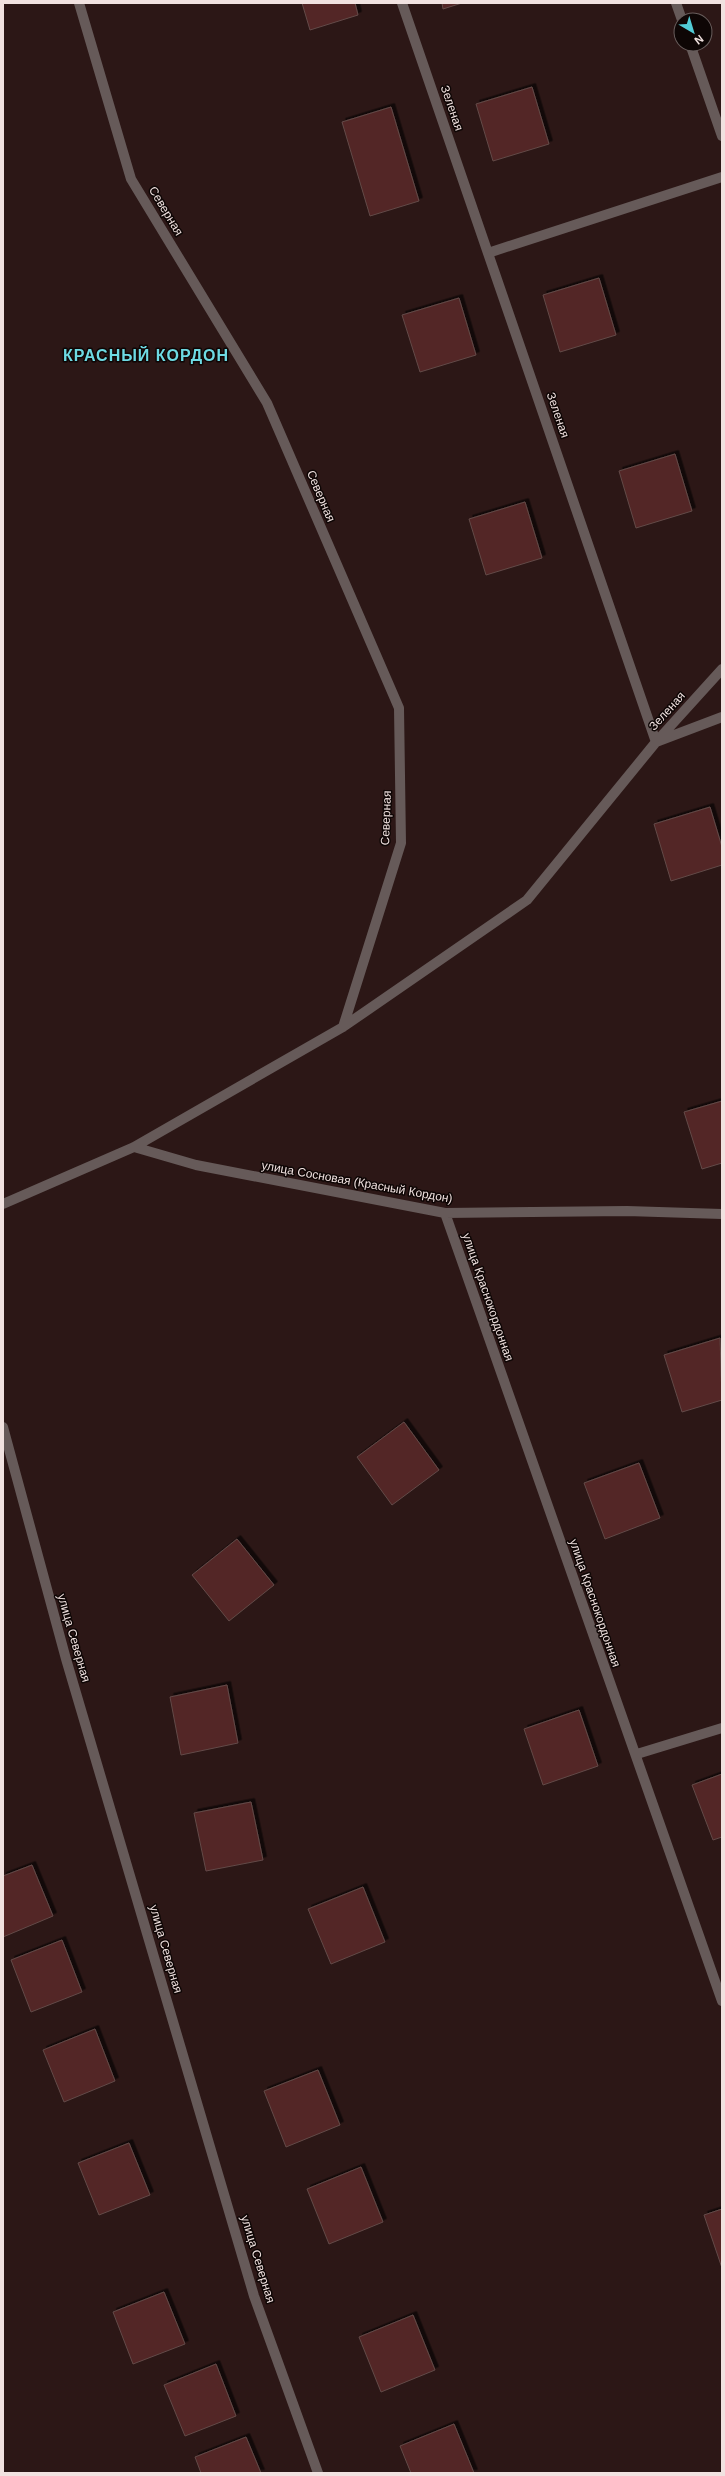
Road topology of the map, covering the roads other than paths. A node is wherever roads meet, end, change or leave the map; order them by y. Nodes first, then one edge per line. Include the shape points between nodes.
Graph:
1 (79, 3) edge
2 (402, 3) edge
3 (693, 52) edge
4 (722, 136) edge
5 (722, 177) edge
6 (488, 253) junction
7 (722, 669) edge
8 (722, 717) edge
9 (656, 742) junction
10 (342, 1027) junction
11 (134, 1148) junction
12 (3, 1204) edge
13 (445, 1213) junction
14 (722, 1214) edge
15 (3, 1427) edge
16 (722, 1728) edge
17 (637, 1754) junction
18 (722, 2001) edge
19 (318, 2473) edge

1 - 10 street, Северная via 131,179 267,403 399,708 401,844
2 - 6 street, Зеленая
3 - 4 street
5 - 6 street
6 - 9 street, Зеленая
7 - 9 street, Зеленая
8 - 9 street
9 - 10 street via 527,900
10 - 11 street
11 - 12 street
11 - 13 street, улица Сосновая (Красный Кордон) via 196,1165
13 - 14 street, улица Сосновая (Красный Кордон) via 627,1211
13 - 17 street, улица Краснокордонная via 614,1698
15 - 19 street, улица Северная via 66,1659 252,2288
16 - 17 street
17 - 18 street, улица Краснокордонная

